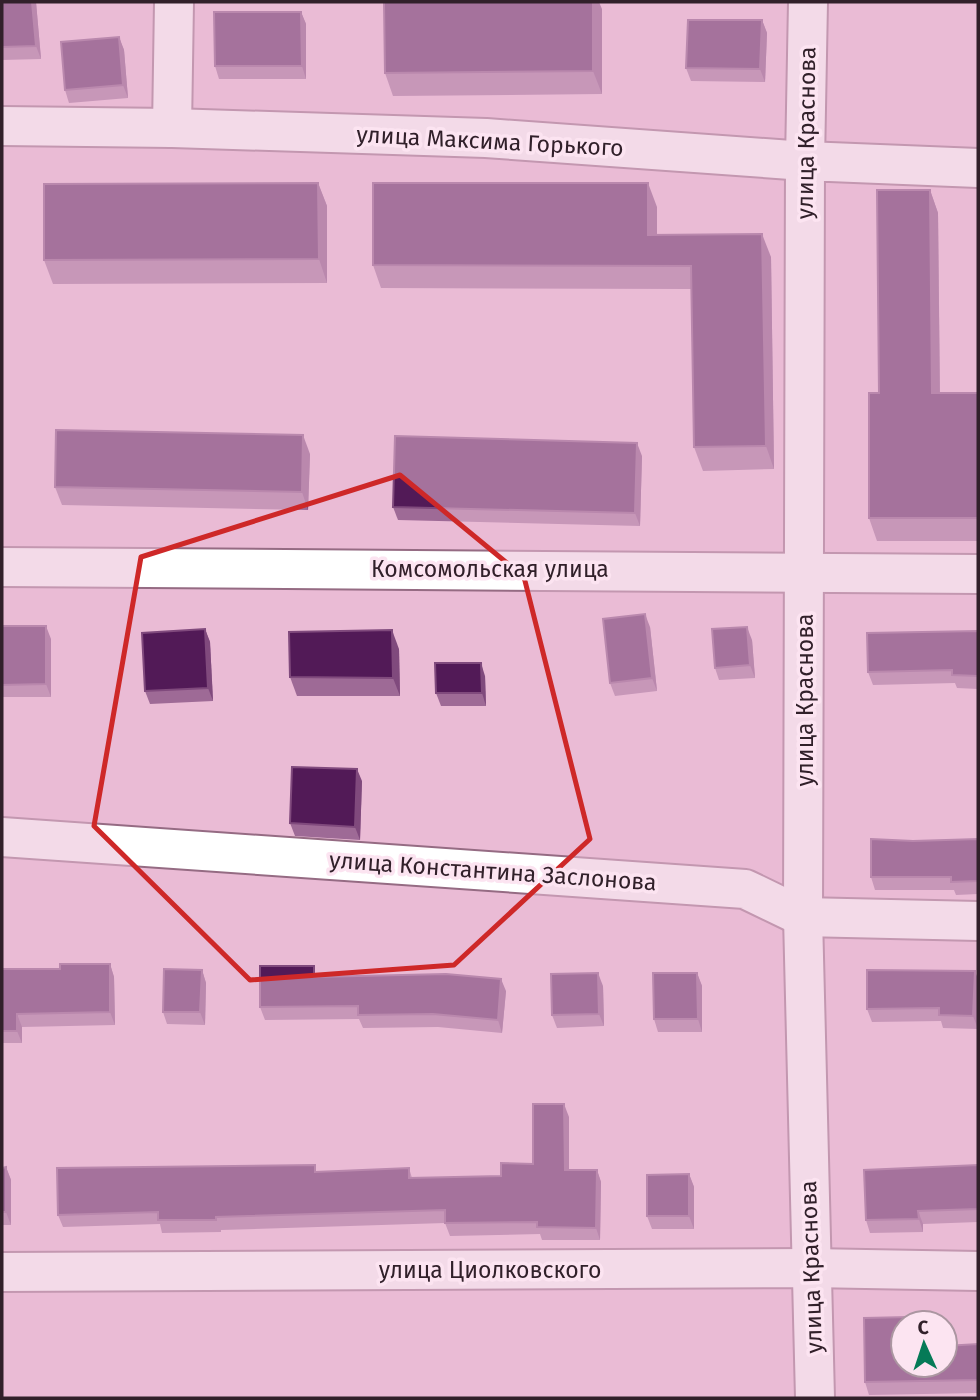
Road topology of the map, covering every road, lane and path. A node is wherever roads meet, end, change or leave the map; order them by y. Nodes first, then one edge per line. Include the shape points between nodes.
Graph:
1 (174, 2) edge
2 (808, 2) edge
3 (2, 126) edge
4 (172, 128) junction
5 (805, 161) junction
6 (978, 168) edge
7 (2, 567) edge
8 (806, 570) junction
9 (978, 574) edge
10 (2, 837) edge
11 (803, 918) junction
12 (978, 921) edge
13 (810, 1268) junction
14 (978, 1271) edge
15 (2, 1272) edge
16 (815, 1398) edge

1 - 4 street
2 - 5 street, улица Краснова
3 - 4 street, улица Максима Горького
4 - 5 street, улица Максима Горького via 486,138
5 - 6 street, улица Максима Горького
5 - 8 street, улица Краснова
7 - 8 street, Комсомольская улица
8 - 9 street, Комсомольская улица
8 - 11 street, улица Краснова
10 - 11 street, улица Константина Заслонова via 745,889
11 - 12 street, улица Константина Заслонова
11 - 13 street, улица Краснова
13 - 14 street, улица Циолковского
13 - 15 street, улица Циолковского
13 - 16 street, улица Краснова

